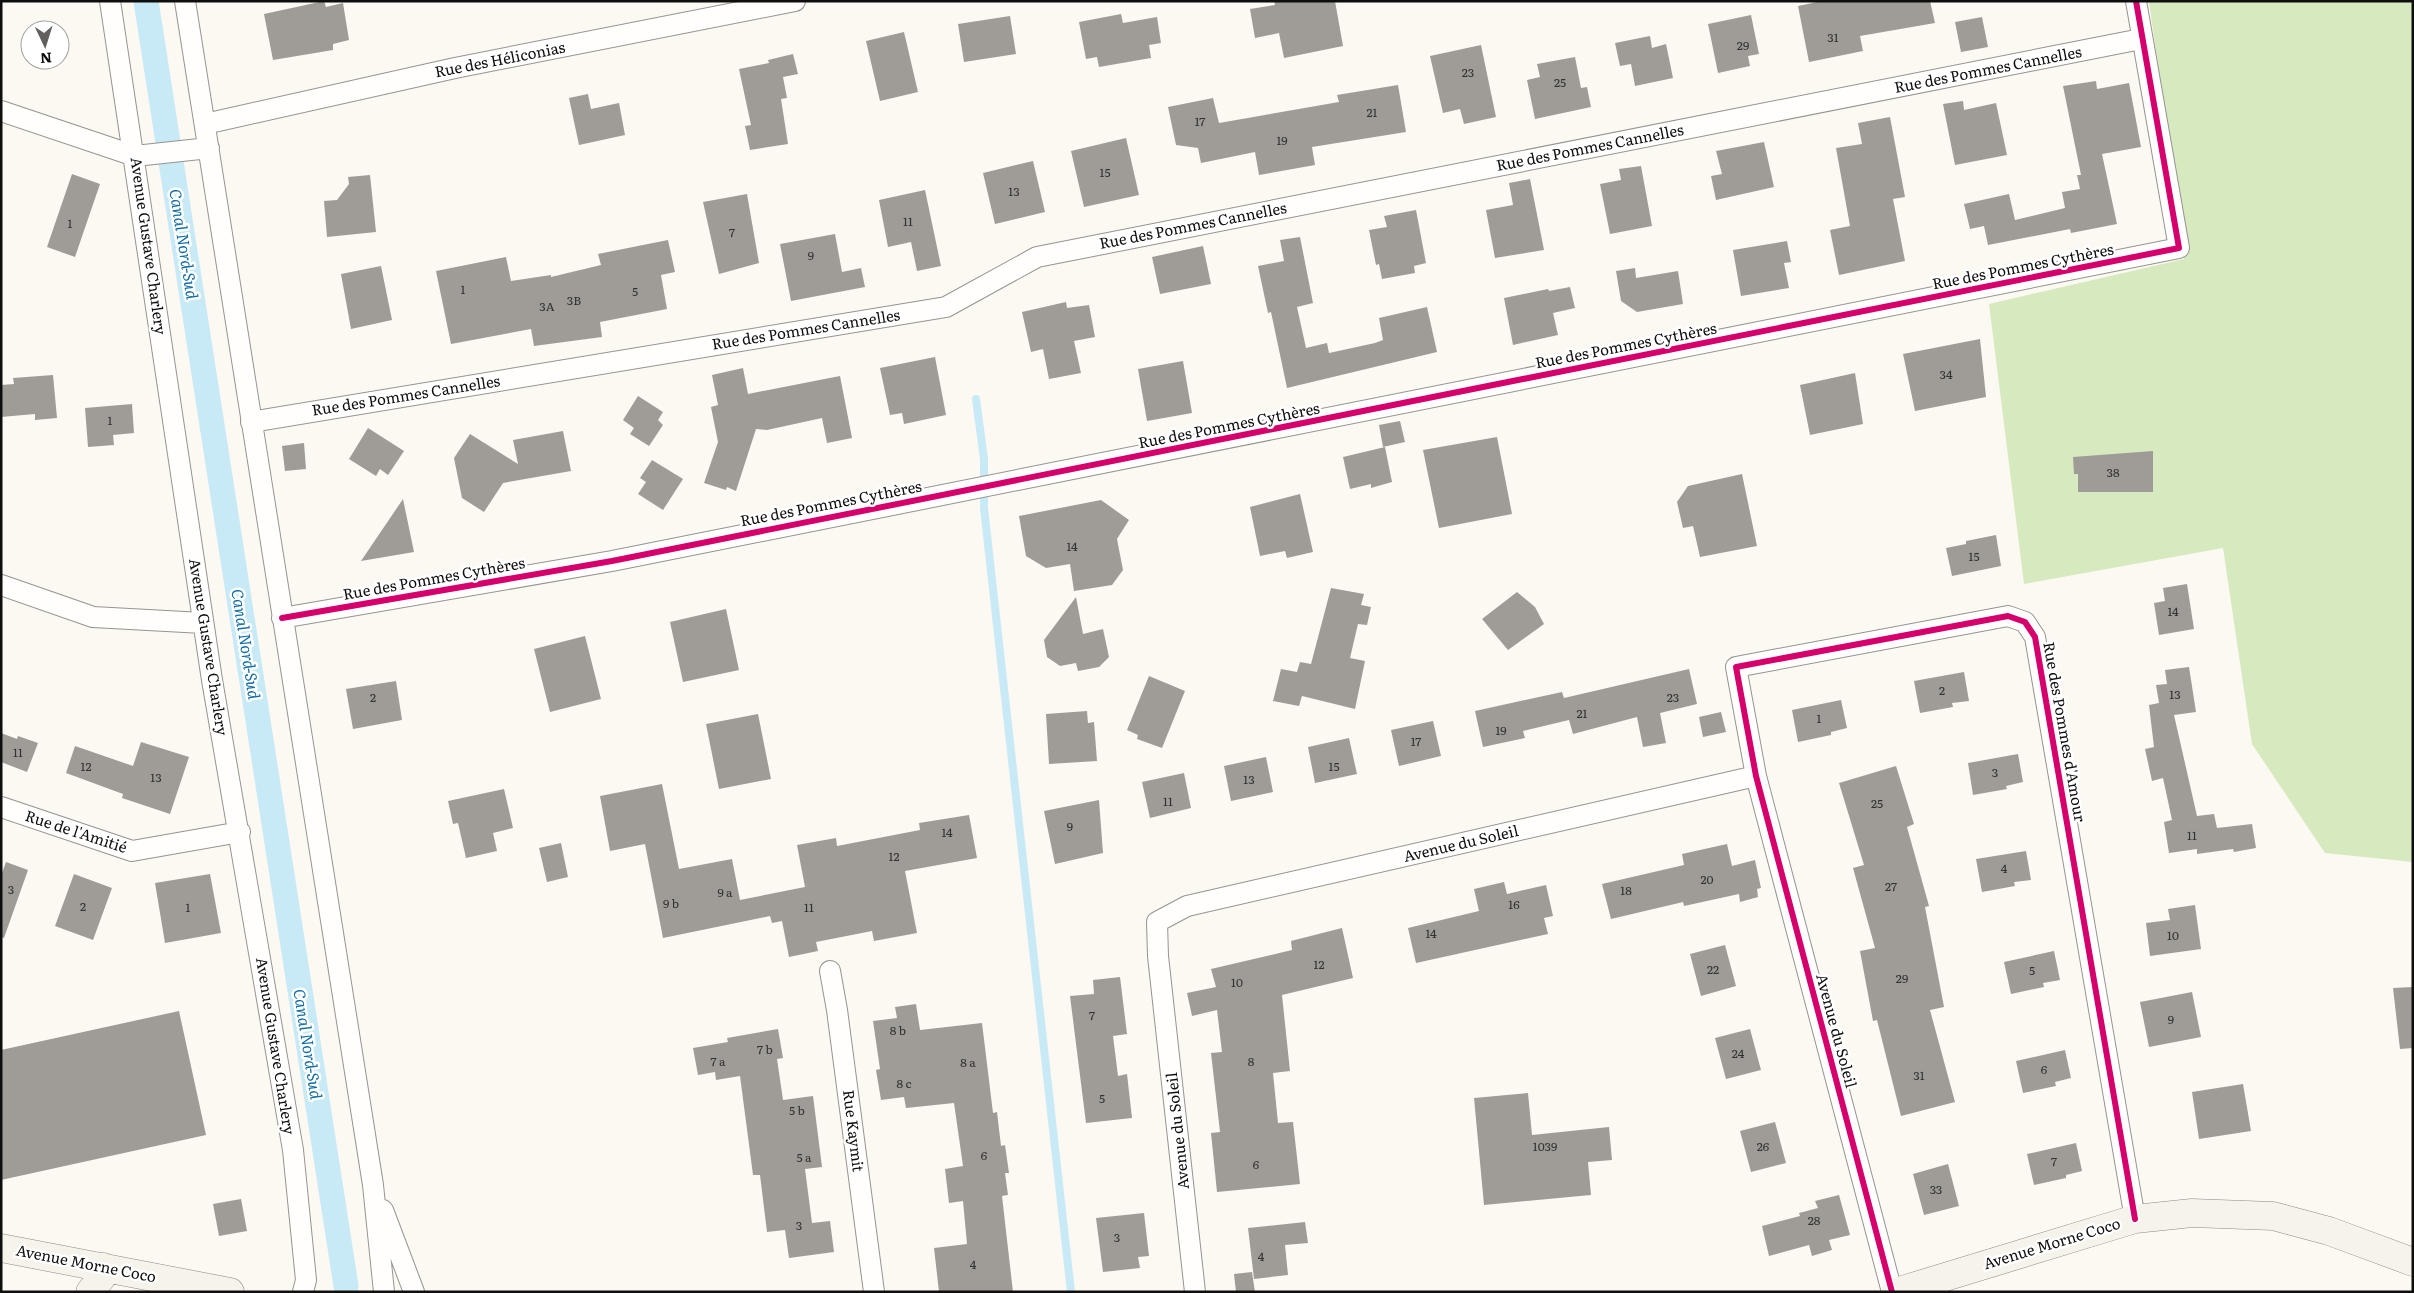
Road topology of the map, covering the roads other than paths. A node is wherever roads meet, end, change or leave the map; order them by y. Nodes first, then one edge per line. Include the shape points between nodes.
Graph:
1 (110, 1) edge
2 (185, 1) edge
3 (796, 1) edge
4 (2136, 1) edge
5 (2141, 39) junction
6 (1, 111) edge
7 (205, 124) junction
8 (204, 149) junction
9 (140, 155) junction
10 (252, 422) junction
11 (1, 585) edge
12 (282, 618) junction
13 (203, 623) junction
14 (1756, 776) junction
15 (1, 807) edge
16 (240, 832) junction
17 (830, 971) dead end
18 (374, 1185) junction
19 (2135, 1219) junction
20 (1, 1248) edge
21 (2413, 1262) edge
22 (103, 1267) junction
23 (90, 1292) edge
24 (230, 1292) edge
25 (303, 1292) edge
26 (384, 1292) edge
27 (414, 1292) edge
28 (874, 1292) edge
29 (1195, 1292) edge
30 (1894, 1292) edge

1 - 9 street, Avenue Gustave Charlery
2 - 7 street
3 - 7 street, Rue des Héliconias via 455,68
4 - 5 street
5 - 10 street, Rue des Pommes Cannelles via 1037,257 946,307
5 - 12 street, Rue des Pommes Cythères via 2179,248 612,560
6 - 9 street
7 - 8 street
8 - 9 street
8 - 10 street
9 - 13 street, Avenue Gustave Charlery
10 - 12 street
11 - 13 street via 93,617
12 - 18 street
13 - 16 street, Avenue Gustave Charlery
14 - 19 street, Rue des Pommes d'Amour via 1736,667 2008,616 2025,622 2035,637
14 - 29 street, Avenue du Soleil via 1187,906 1157,922
14 - 30 street, Avenue du Soleil
15 - 16 street, Rue de l'Amitié via 132,851
16 - 25 street, Avenue Gustave Charlery via 293,1150 306,1280
17 - 28 street, Rue Kaymit
18 - 26 street
18 - 27 street
19 - 21 street, Avenue Morne Coco via 2192,1213 2273,1216 2329,1231
19 - 30 street, Avenue Morne Coco
20 - 22 street, Avenue Morne Coco
22 - 23 street via 102,1277
22 - 24 street, Avenue Morne Coco

